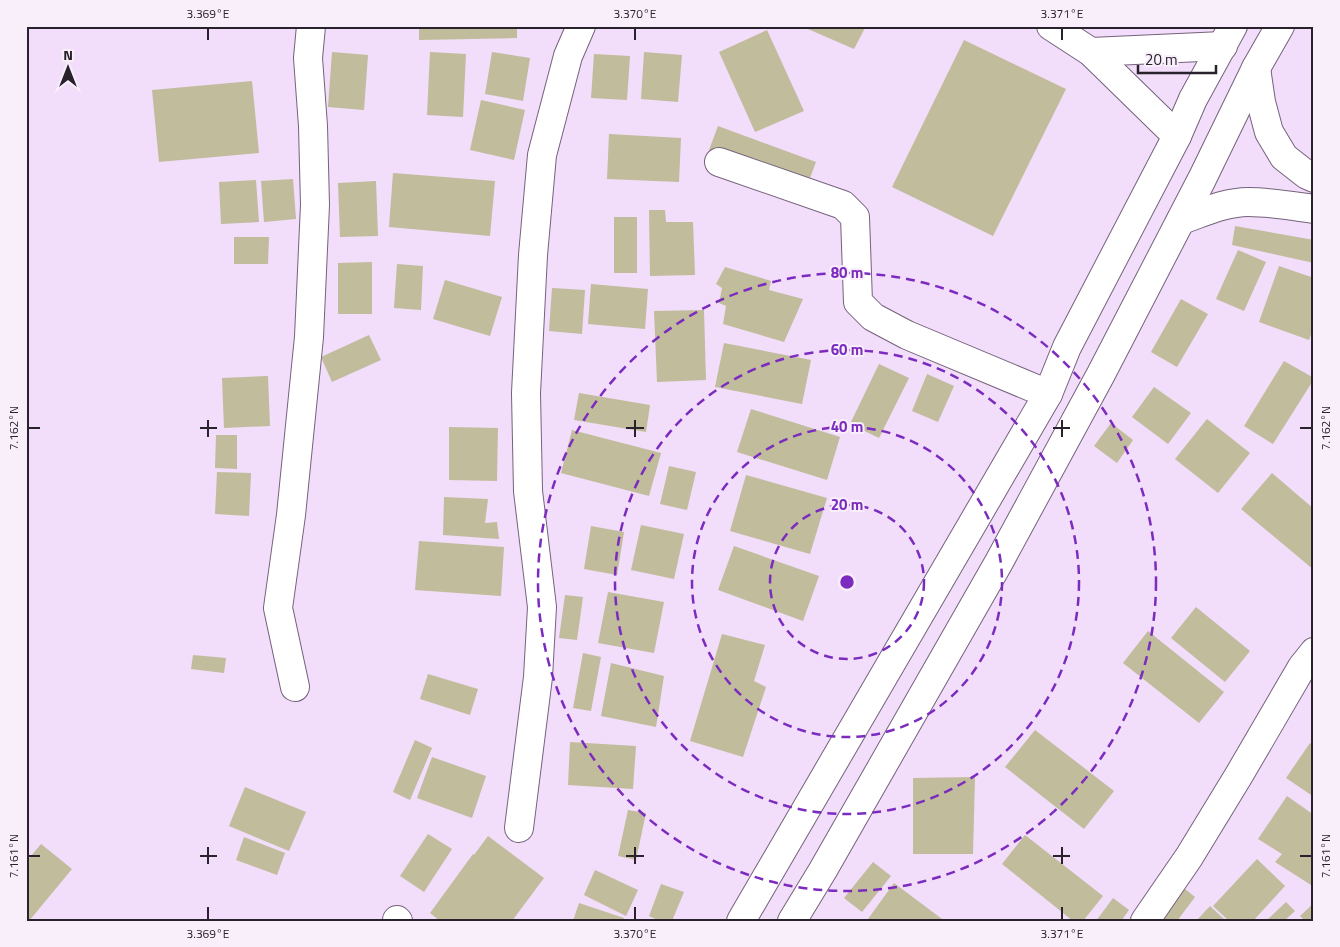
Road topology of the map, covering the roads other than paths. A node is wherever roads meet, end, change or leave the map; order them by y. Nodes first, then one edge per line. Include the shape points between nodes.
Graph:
1 (312, 26) edge
2 (580, 26) edge
3 (1280, 26) edge
4 (1054, 27) edge
5 (1228, 36) edge
6 (1091, 52) junction
7 (1256, 68) junction
8 (1177, 136) junction
9 (719, 162) dead end
10 (1314, 178) edge
11 (1314, 209) edge
12 (1181, 220) junction
13 (1048, 394) junction
14 (1314, 652) edge
15 (295, 687) dead end
16 (519, 828) dead end
17 (741, 921) edge
18 (792, 921) edge
19 (1145, 921) edge

1 - 15 main road via 308,58 315,205 309,338 292,515 278,608
2 - 16 main road via 568,56 542,155 533,255 526,393 528,491 542,607 538,677
3 - 7 main road
4 - 6 main road
5 - 6 main road
5 - 8 main road
6 - 8 main road
7 - 10 main road via 1269,132 1284,157
7 - 12 main road
8 - 13 main road via 1067,347
9 - 13 main road via 843,205 855,216 858,302 873,317 907,335
11 - 12 main road via 1247,202
12 - 18 main road via 999,562
13 - 17 main road
14 - 19 main road via 1189,856

